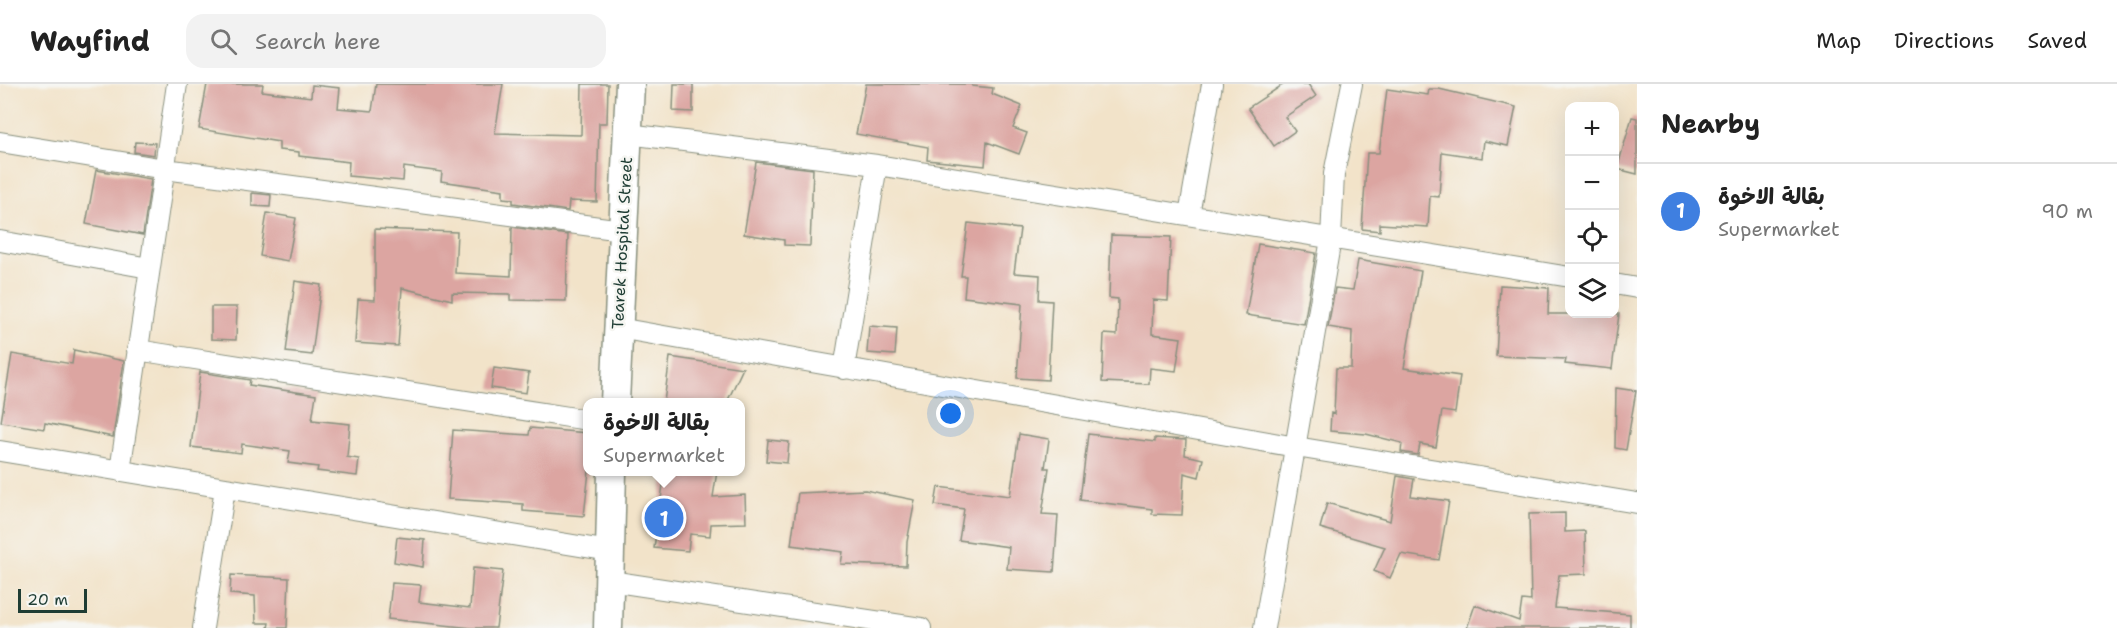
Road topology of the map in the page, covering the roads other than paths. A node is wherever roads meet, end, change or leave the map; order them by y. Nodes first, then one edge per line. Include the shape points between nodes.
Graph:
1 (177, 84) edge
2 (630, 84) edge
3 (1212, 84) edge
4 (1352, 84) edge
5 (628, 134) junction
6 (0, 142) edge
7 (877, 165) junction
8 (165, 169) junction
9 (1189, 215) junction
10 (622, 230) junction
11 (1331, 238) junction
12 (0, 241) edge
13 (149, 268) junction
14 (1565, 276) edge
15 (1619, 285) edge
16 (1637, 288) edge
17 (618, 328) junction
18 (136, 350) junction
19 (844, 369) junction
20 (615, 398) edge
21 (583, 419) edge
22 (1296, 447) junction
23 (0, 451) edge
24 (120, 471) junction
25 (612, 476) edge
26 (225, 488) junction
27 (1637, 503) edge
28 (610, 551) junction
29 (610, 581) junction
30 (203, 628) edge
31 (608, 628) edge
32 (921, 628) edge
33 (1264, 628) edge

1 - 8 street
2 - 5 street, Tearek Hospital Street
3 - 9 street
4 - 11 street via 1334,174
5 - 7 street
5 - 10 street, Tearek Hospital Street
6 - 8 street
7 - 9 street
7 - 19 street
8 - 10 street
8 - 13 street
9 - 11 street
10 - 17 street, Tearek Hospital Street
11 - 14 street
11 - 22 street
12 - 13 street
13 - 18 street
15 - 16 street
17 - 19 street
17 - 20 street, Tearek Hospital Street
18 - 21 street
18 - 24 street
19 - 22 street
22 - 27 street
22 - 33 street
23 - 24 street
24 - 26 street
25 - 28 street
26 - 28 street
26 - 30 street
28 - 29 street
29 - 31 street
29 - 32 street

